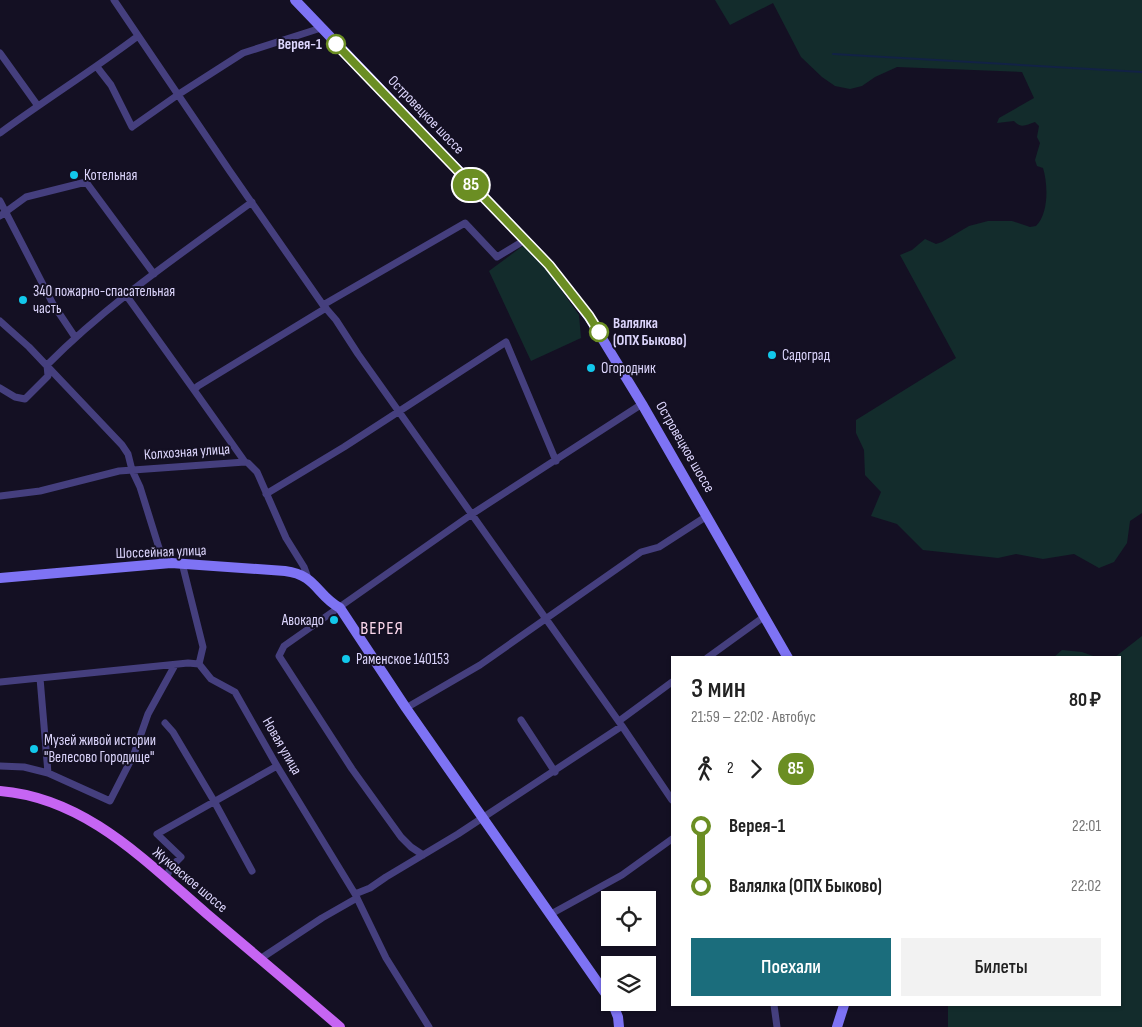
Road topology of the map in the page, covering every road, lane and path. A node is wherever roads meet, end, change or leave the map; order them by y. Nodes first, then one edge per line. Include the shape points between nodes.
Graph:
1 (114, 0) edge
2 (295, 0) edge
3 (321, 28) junction
4 (138, 36) junction
5 (0, 53) edge
6 (97, 67) junction
7 (179, 94) junction
8 (38, 106) junction
9 (0, 133) edge
10 (0, 200) edge
11 (252, 202) junction
12 (3, 213) edge
13 (525, 240) junction
14 (154, 274) junction
15 (126, 295) junction
16 (325, 306) junction
17 (0, 321) edge
18 (75, 337) junction
19 (47, 366) junction
20 (0, 388) edge
21 (194, 390) junction
22 (642, 404) junction
23 (398, 411) junction
24 (556, 461) junction
25 (244, 462) junction
26 (132, 470) junction
27 (266, 494) junction
28 (0, 496) edge
29 (472, 514) junction
30 (707, 516) junction
31 (164, 564) junction
32 (182, 564) junction
33 (0, 578) edge
34 (308, 578) junction
35 (340, 608) junction
36 (765, 616) junction
37 (547, 619) junction
38 (710, 656) edge
39 (787, 656) edge
40 (199, 664) junction
41 (175, 665) junction
42 (40, 678) junction
43 (0, 682) edge
44 (671, 683) edge
45 (406, 708) junction
46 (521, 720) dead end
47 (165, 723) dead end
48 (620, 724) junction
49 (0, 766) edge
50 (277, 766) junction
51 (555, 772) junction
52 (48, 773) junction
53 (0, 791) edge
54 (671, 799) edge
55 (214, 802) junction
56 (483, 818) junction
57 (671, 840) edge
58 (423, 855) junction
59 (252, 871) dead end
60 (166, 879) junction
61 (356, 896) junction
62 (551, 914) junction
63 (260, 959) junction
64 (601, 986) edge
65 (774, 1006) edge
66 (844, 1006) edge
67 (615, 1011) edge
68 (340, 1027) edge
69 (430, 1027) edge
70 (619, 1027) edge
71 (777, 1027) edge
72 (836, 1027) edge

1 - 4 street
2 - 3 street, Островецкое шоссе
3 - 7 street via 243,53
3 - 13 street, Островецкое шоссе
4 - 6 street
4 - 7 street
5 - 8 street
6 - 7 street via 111,85 132,127
6 - 8 street
7 - 11 street
8 - 9 street
10 - 12 street
11 - 14 street
11 - 16 street
12 - 14 street via 26,197 86,182
12 - 18 street
13 - 16 street via 497,257 465,223
13 - 22 street, Островецкое шоссе via 589,316
14 - 15 street
15 - 18 street
15 - 21 street
16 - 21 street
16 - 23 street
17 - 19 street
18 - 19 street
19 - 20 street via 48,376 24,399
19 - 26 street via 122,445
21 - 25 street
22 - 24 street
22 - 30 street, Островецкое шоссе
23 - 24 street via 506,342
23 - 27 street
23 - 29 street
24 - 29 street
25 - 26 street, Колхозная улица
25 - 27 street, Колхозная улица via 257,472
26 - 28 street, Колхозная улица via 40,491
26 - 31 street
27 - 34 street, Колхозная улица
29 - 35 street
29 - 37 street
30 - 36 street, Островецкое шоссе
30 - 37 street via 659,547 641,552
31 - 32 street, Шоссейная улица
31 - 33 street, Шоссейная улица
32 - 34 street, Шоссейная улица via 285,571
32 - 40 street via 203,647
34 - 35 street
35 - 45 street
35 - 58 street via 284,646 279,656 352,769 402,837
36 - 38 street
36 - 39 street, Островецкое шоссе
37 - 45 street
37 - 48 street
40 - 41 street
40 - 50 street, Новая улица via 211,679 235,692
41 - 42 street
41 - 52 street via 148,714 134,754 110,801
42 - 43 street
42 - 52 street
44 - 48 street
45 - 56 street
46 - 51 street
47 - 55 street
48 - 51 street
48 - 54 street
49 - 52 street
50 - 55 street
50 - 61 street, Новая улица
51 - 56 street
53 - 60 main road, Жуковское шоссе via 40,798 80,814 124,844
55 - 59 street
55 - 60 street via 157,834 181,856 170,868
56 - 58 street
56 - 62 street
57 - 62 street via 622,876
58 - 61 street
60 - 63 main road, Жуковское шоссе
61 - 63 street
61 - 69 street, Новая улица via 386,958
62 - 64 street
63 - 68 main road, Жуковское шоссе
65 - 71 street
66 - 72 street
67 - 70 street

